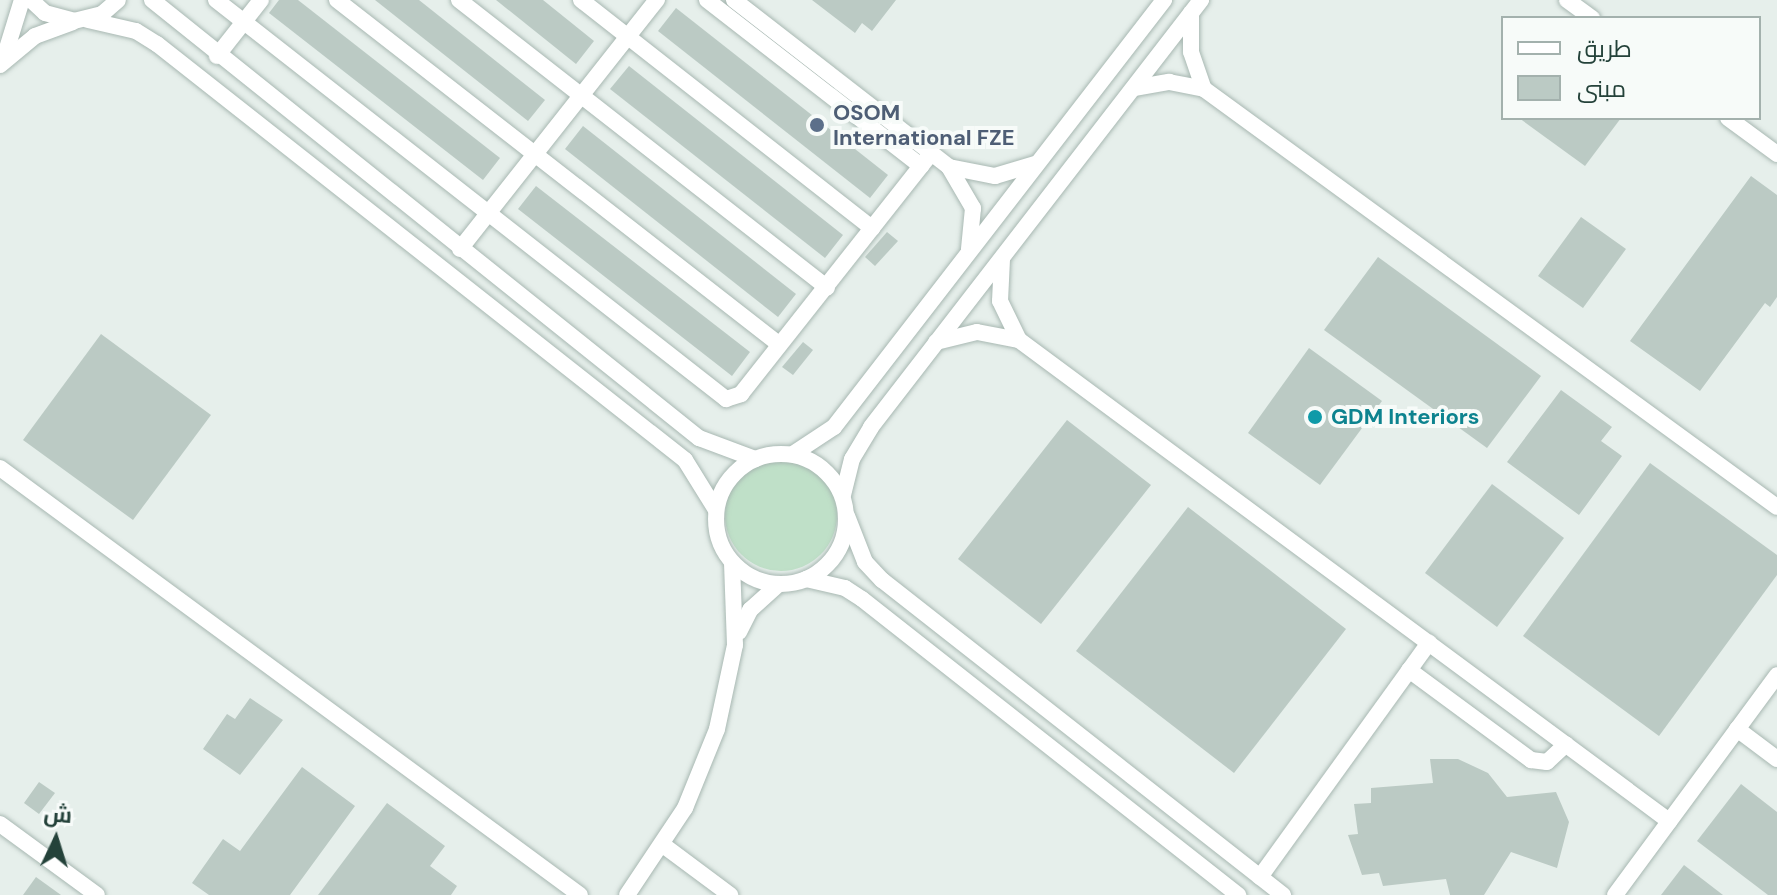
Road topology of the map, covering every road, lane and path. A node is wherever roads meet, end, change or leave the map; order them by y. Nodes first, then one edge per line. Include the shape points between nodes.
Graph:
1 (22, 0) edge
2 (31, 0) edge
3 (118, 0) edge
4 (152, 0) edge
5 (216, 0) edge
6 (261, 0) edge
7 (337, 0) edge
8 (459, 0) edge
9 (581, 0) edge
10 (657, 0) edge
11 (707, 0) edge
12 (734, 0) edge
13 (1153, 0) edge
14 (1164, 0) edge
15 (1567, 0) edge
16 (1196, 6) edge
17 (1589, 16) edge
18 (81, 20) junction
19 (243, 23) junction
20 (1145, 25) junction
21 (628, 37) junction
22 (217, 56) junction
23 (1, 64) edge
24 (1134, 88) junction
25 (1204, 89) junction
26 (581, 96) junction
27 (1731, 120) edge
28 (535, 154) junction
29 (1777, 154) edge
30 (926, 159) junction
31 (1040, 161) junction
32 (949, 167) junction
33 (490, 212) junction
34 (872, 228) junction
35 (460, 249) junction
36 (967, 256) junction
37 (1003, 257) junction
38 (827, 287) junction
39 (1019, 340) junction
40 (936, 342) junction
41 (780, 345) junction
42 (793, 454) junction
43 (755, 459) junction
44 (0, 468) edge
45 (843, 495) junction
46 (1777, 507) edge
47 (716, 510) junction
48 (847, 516) junction
49 (732, 563) junction
50 (806, 579) junction
51 (779, 584) junction
52 (1429, 643) junction
53 (735, 645) junction
54 (1409, 670) junction
55 (1777, 675) edge
56 (1737, 729) junction
57 (1566, 744) junction
58 (1777, 759) edge
59 (1669, 821) junction
60 (0, 824) edge
61 (663, 845) junction
62 (1260, 877) junction
63 (97, 895) edge
64 (580, 895) edge
65 (627, 895) edge
66 (730, 895) edge
67 (1238, 895) edge
68 (1283, 895) edge
69 (1615, 895) edge

1 - 23 street
2 - 18 street via 45,13
3 - 18 street
4 - 22 street
5 - 19 street
6 - 19 street
7 - 28 street
8 - 26 street
9 - 21 street
10 - 21 street
11 - 30 street
12 - 30 street
13 - 20 street
14 - 20 street
15 - 17 street
16 - 24 street
16 - 25 street via 1191,52
18 - 23 street via 35,36
18 - 47 street via 125,26 157,44 685,460 700,474
19 - 22 street
19 - 33 street
20 - 31 street
21 - 26 street
21 - 34 street
22 - 35 street
24 - 25 street via 1169,82
24 - 37 street
25 - 46 street
26 - 28 street
26 - 38 street
27 - 29 street
28 - 33 street
28 - 41 street
30 - 32 street
30 - 34 street
31 - 32 street via 995,176
31 - 36 street
32 - 36 street via 973,208
33 - 35 street
33 - 41 street via 726,399 741,394
34 - 38 street
35 - 43 street via 699,438
36 - 42 street via 834,427
37 - 39 street via 1000,301
37 - 40 street
38 - 41 street
39 - 40 street via 977,332
39 - 52 street
40 - 45 street via 861,442
42 - 43 street
42 - 45 street via 823,468
43 - 47 street via 729,479
44 - 64 street
45 - 48 street
47 - 49 street via 722,547
48 - 50 street via 836,554
48 - 62 street via 853,540 882,580
49 - 51 street
49 - 53 street
50 - 51 street
50 - 67 street via 836,584 862,599
51 - 53 street via 750,610
52 - 54 street
52 - 57 street
53 - 61 street via 703,769
54 - 57 street via 1531,760 1547,762
54 - 62 street
55 - 56 street
56 - 58 street
56 - 59 street
57 - 59 street
59 - 69 street
60 - 63 street
61 - 65 street
61 - 66 street
62 - 68 street

